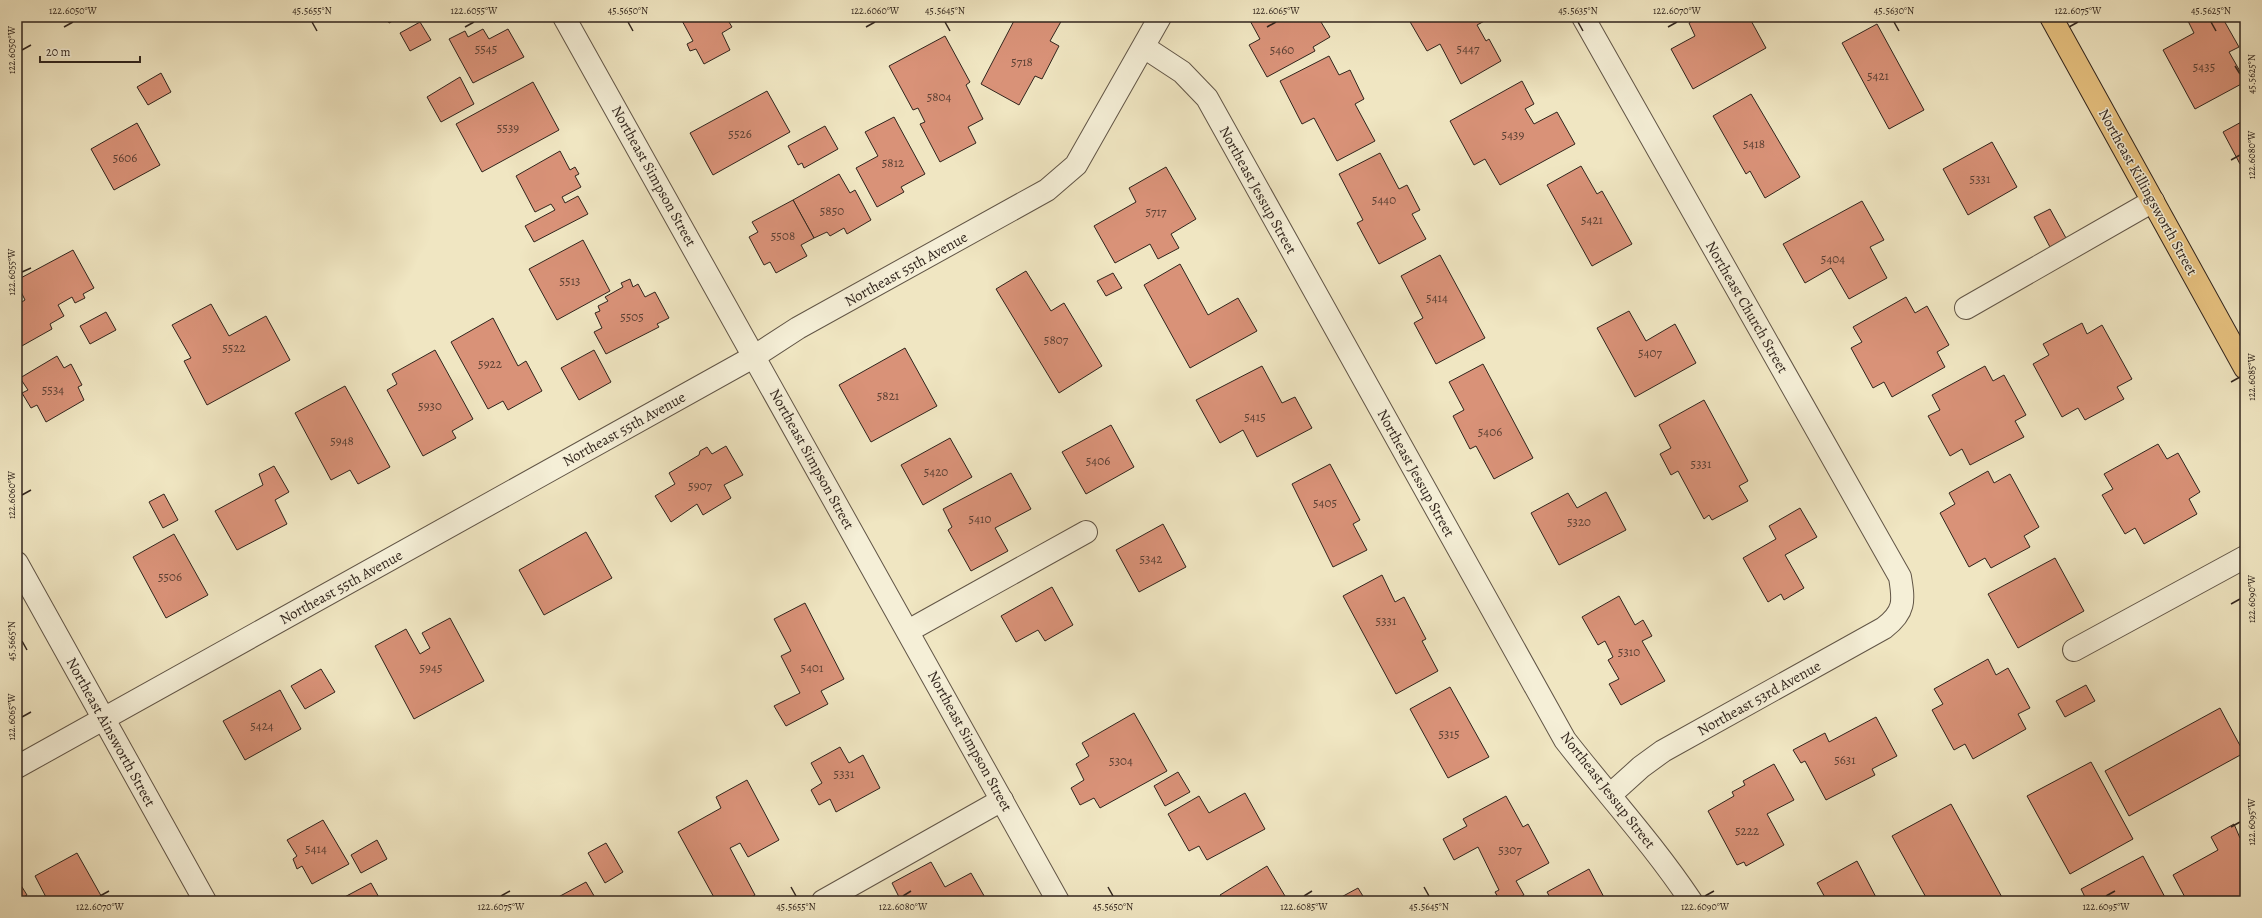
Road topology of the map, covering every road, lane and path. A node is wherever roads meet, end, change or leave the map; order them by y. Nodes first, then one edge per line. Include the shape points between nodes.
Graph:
1 (564, 17) edge
2 (1160, 17) edge
3 (1583, 17) edge
4 (2058, 19) edge
5 (1144, 47) junction
6 (2153, 201) junction
7 (1966, 308) dead end
8 (755, 356) junction
9 (2245, 368) edge
10 (1086, 532) dead end
11 (2245, 557) edge
12 (17, 563) edge
13 (1904, 600) joint
14 (908, 631) junction
15 (2074, 650) dead end
16 (103, 720) junction
17 (17, 767) edge
18 (1610, 795) junction
19 (1002, 800) junction
20 (206, 901) edge
21 (823, 901) edge
22 (1058, 901) edge
23 (1691, 901) edge

1 - 8 street, Northeast Simpson Street
2 - 5 street, Northeast 55th Avenue
3 - 13 street, Northeast Church Street via 1900,577
4 - 6 main road, Northeast Killingsworth Street
5 - 8 street, Northeast 55th Avenue via 1076,164 1048,190 798,328
5 - 18 street, Northeast Jessup Street via 1182,72 1207,98 1565,740
6 - 7 street
6 - 9 main road, Northeast Killingsworth Street
8 - 14 street, Northeast Simpson Street
8 - 16 street, Northeast 55th Avenue
10 - 14 street
11 - 15 street
12 - 16 street, Northeast Ainsworth Street
13 - 18 street, Northeast 53rd Avenue via 1893,622 1884,628 1663,751
14 - 19 street, Northeast Simpson Street
16 - 17 street, Northeast 55th Avenue
16 - 20 street, Northeast Ainsworth Street
18 - 23 street, Northeast Jessup Street via 1668,867
19 - 21 street
19 - 22 street, Northeast Simpson Street

